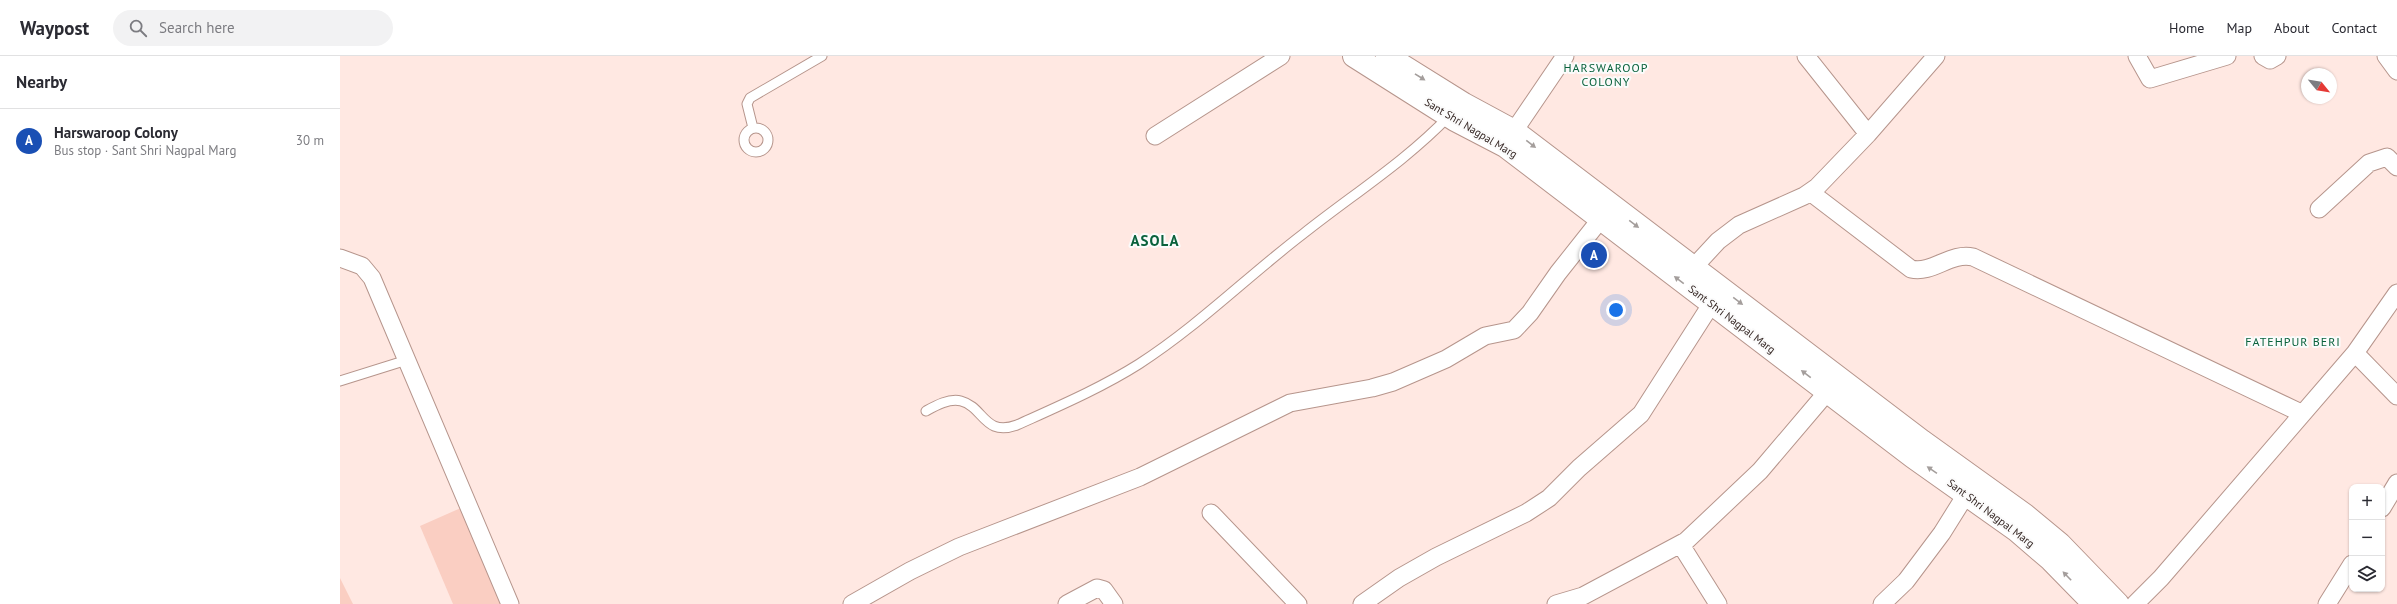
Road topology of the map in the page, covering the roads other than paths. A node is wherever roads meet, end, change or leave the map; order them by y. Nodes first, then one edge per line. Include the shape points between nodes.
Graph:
1 (822, 56) edge
2 (1281, 56) edge
3 (1354, 56) edge
4 (1387, 56) edge
5 (1565, 56) edge
6 (1806, 56) edge
7 (1936, 56) edge
8 (2137, 56) edge
9 (2227, 56) edge
10 (2386, 56) edge
11 (2397, 71) edge
12 (1449, 116) junction
13 (753, 128) dead end
14 (1514, 131) junction
15 (1868, 134) junction
16 (1155, 136) dead end
17 (2397, 167) edge
18 (1810, 192) junction
19 (2319, 209) dead end
20 (1600, 220) junction
21 (340, 258) edge
22 (1692, 268) junction
23 (2397, 293) edge
24 (1712, 303) junction
25 (2355, 353) junction
26 (407, 360) junction
27 (340, 381) edge
28 (1828, 390) junction
29 (2397, 396) edge
30 (926, 411) dead end
31 (2301, 413) junction
32 (2397, 483) edge
33 (1966, 493) junction
34 (2385, 503) edge
35 (1211, 513) dead end
36 (1681, 545) junction
37 (2349, 569) edge
38 (1585, 600) edge
39 (510, 604) edge
40 (852, 604) edge
41 (1067, 604) edge
42 (1114, 604) edge
43 (1298, 604) edge
44 (1362, 604) edge
45 (1556, 604) edge
46 (1718, 604) edge
47 (1882, 604) edge
48 (2094, 604) edge
49 (2118, 604) edge
50 (2135, 604) edge
51 (2327, 604) edge

1 - 13 lane via 750,98 747,104
2 - 16 street
3 - 12 main road, Sant Shri Nagpal Marg
4 -> 14 main road, Sant Shri Nagpal Marg via 1464,104
5 - 14 street
6 - 15 street
7 - 15 street
8 - 9 street via 2150,78
10 - 11 street
12 - 20 main road, Sant Shri Nagpal Marg via 1505,146
12 - 30 lane via 1419,146 1290,244 1200,319 1112,380 1030,419 1004,428 989,422 962,401 948,402
14 -> 22 main road, Sant Shri Nagpal Marg
15 - 18 street
17 - 19 street via 2387,157 2369,163
18 - 22 street via 1739,225 1718,241
18 - 31 street via 1911,269 1924,270 1962,255 1973,257
24 -> 20 main road, Sant Shri Nagpal Marg
20 - 40 street via 1530,313 1514,330 1485,336 1446,359 1393,382 1290,403 1140,477 959,547
21 - 26 street via 366,269
22 -> 49 main road, Sant Shri Nagpal Marg via 2025,515 2060,544
23 - 25 street
28 -> 24 main road, Sant Shri Nagpal Marg
24 - 44 street via 1641,414 1549,498 1526,514 1436,557 1399,578
25 - 29 street
25 - 31 street
26 - 27 lane
26 - 39 street
33 -> 28 main road, Sant Shri Nagpal Marg via 1913,457
28 - 36 street via 1760,471
31 - 50 street via 2161,578
32 - 34 street
33 - 47 street via 1942,533 1906,581
48 -> 33 main road, Sant Shri Nagpal Marg via 2045,555
35 - 43 street
36 - 38 street
36 - 46 street
37 - 51 street
38 - 45 street
41 - 42 street via 1098,588 1104,590

